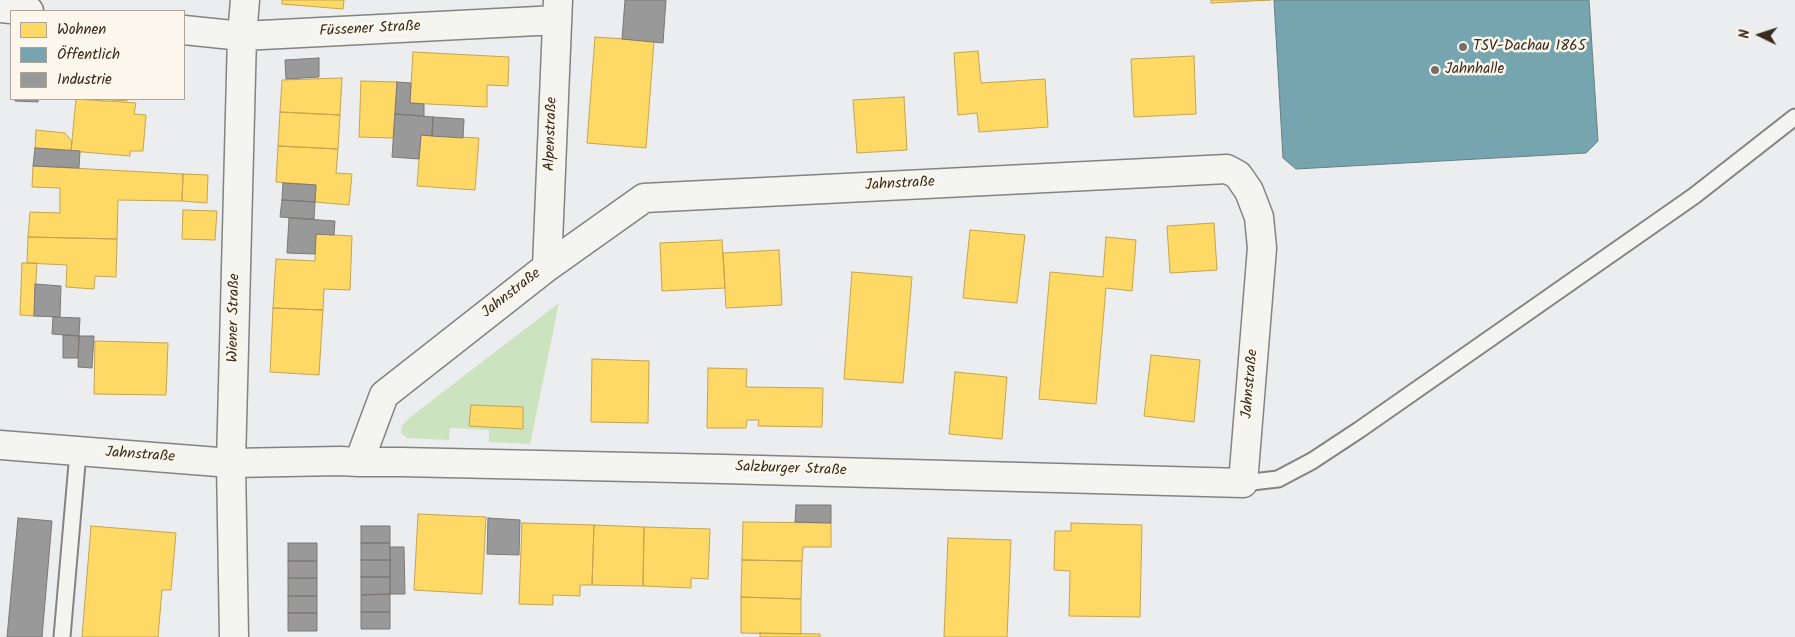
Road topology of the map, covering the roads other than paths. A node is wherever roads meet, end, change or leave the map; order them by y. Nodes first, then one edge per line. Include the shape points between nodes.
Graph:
1 (245, 0) edge
2 (0, 8) edge
3 (19, 10) edge
4 (558, 10) edge
5 (185, 30) edge
6 (242, 36) junction
7 (1795, 116) edge
8 (547, 267) junction
9 (0, 445) edge
10 (78, 452) junction
11 (349, 462) junction
12 (231, 463) junction
13 (1243, 483) junction
14 (62, 637) edge
15 (234, 637) edge

1 - 6 street, Wiener Straße
2 - 3 street
4 - 6 street, Füssener Straße
4 - 8 street, Alpenstraße
5 - 6 street, Füssener Straße
6 - 12 street, Wiener Straße
7 - 13 lane via 1694,196 1312,461 1278,479
8 - 11 street, Jahnstraße via 384,395
8 - 13 street, Jahnstraße via 644,198 1227,169 1238,174 1249,191 1259,217 1262,248
9 - 10 street, Jahnstraße
10 - 12 street, Jahnstraße
10 - 14 lane
11 - 12 street, Jahnstraße
11 - 13 street, Salzburger Straße via 714,468
12 - 15 street, Wiener Straße

